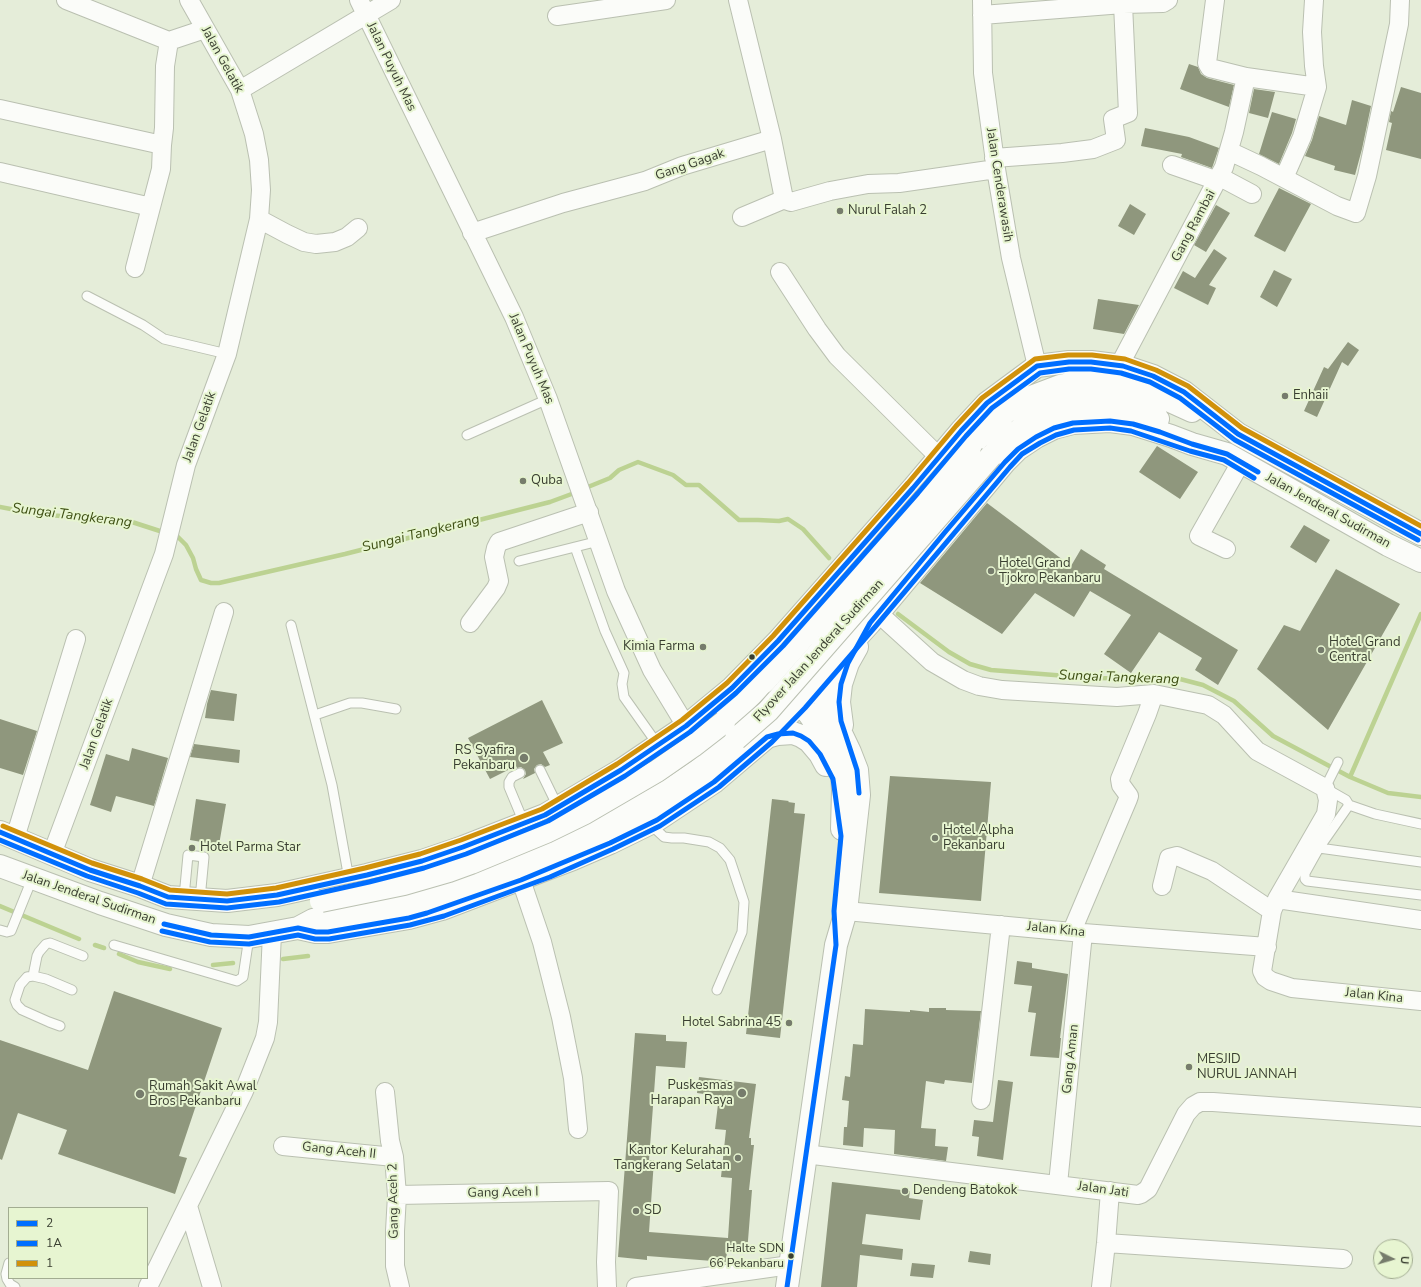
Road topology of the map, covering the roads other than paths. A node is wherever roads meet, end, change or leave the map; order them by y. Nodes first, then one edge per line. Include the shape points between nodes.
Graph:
1 (66, 0) edge
2 (189, 0) edge
3 (358, 0) edge
4 (391, 0) edge
5 (661, 0) edge
6 (738, 0) edge
7 (1168, 0) edge
8 (1215, 0) edge
9 (1314, 0) edge
10 (1400, 0) edge
11 (1122, 4) junction
12 (982, 8) edge
13 (366, 16) junction
14 (557, 16) dead end
15 (205, 29) junction
16 (169, 41) junction
17 (1246, 77) junction
18 (1317, 87) junction
19 (240, 90) junction
20 (0, 109) edge
21 (772, 139) junction
22 (162, 145) junction
23 (1229, 151) junction
24 (995, 163) junction
25 (1172, 165) dead end
26 (0, 172) edge
27 (1284, 178) junction
28 (1219, 179) junction
29 (1252, 194) dead end
30 (782, 199) junction
31 (151, 207) junction
32 (742, 217) dead end
33 (259, 218) junction
34 (358, 228) dead end
35 (472, 233) junction
36 (135, 268) dead end
37 (780, 272) dead end
38 (87, 296) dead end
39 (227, 354) junction
40 (1037, 366) junction
41 (1119, 366) junction
42 (548, 399) junction
43 (467, 435) dead end
44 (1228, 444) junction
45 (938, 457) junction
46 (587, 506) junction
47 (1421, 534) edge
48 (599, 541) junction
49 (575, 547) junction
50 (862, 547) junction
51 (1226, 549) dead end
52 (518, 561) dead end
53 (1421, 561) edge
54 (902, 584) junction
55 (224, 612) dead end
56 (874, 618) junction
57 (470, 623) dead end
58 (291, 625) dead end
59 (76, 640) dead end
60 (778, 641) junction
61 (760, 661) junction
62 (817, 683) junction
63 (1154, 694) junction
64 (800, 702) junction
65 (396, 709) dead end
66 (315, 715) junction
67 (686, 726) junction
68 (767, 737) junction
69 (658, 744) junction
70 (850, 752) junction
71 (1338, 762) dead end
72 (540, 770) dead end
73 (520, 773) dead end
74 (720, 776) junction
75 (1326, 786) junction
76 (1349, 805) junction
77 (558, 807) junction
78 (524, 823) junction
79 (649, 823) junction
80 (1421, 824) edge
81 (7, 835) edge
82 (841, 836) junction
83 (1319, 848) junction
84 (52, 854) junction
85 (1421, 862) edge
86 (0, 866) edge
87 (32, 879) junction
88 (349, 879) junction
89 (521, 880) junction
90 (140, 886) junction
91 (1162, 886) dead end
92 (1421, 895) edge
93 (246, 899) junction
94 (1274, 905) junction
95 (323, 909) junction
96 (846, 911) junction
97 (1421, 920) edge
98 (1001, 925) junction
99 (298, 928) junction
100 (0, 930) edge
101 (1077, 932) junction
102 (272, 933) junction
103 (249, 937) junction
104 (114, 946) dead end
105 (836, 946) junction
106 (1267, 946) junction
107 (83, 956) dead end
108 (33, 976) junction
109 (72, 990) dead end
110 (716, 990) dead end
111 (1421, 1001) edge
112 (60, 1026) dead end
113 (385, 1092) dead end
114 (981, 1100) dead end
115 (1421, 1117) edge
116 (578, 1129) dead end
117 (284, 1146) dead end
118 (805, 1154) junction
119 (394, 1157) junction
120 (1058, 1184) junction
121 (1110, 1191) junction
122 (397, 1196) junction
123 (188, 1206) junction
124 (1106, 1243) junction
125 (1343, 1259) dead end
126 (790, 1265) junction
127 (8, 1267) edge
128 (15, 1287) edge
129 (148, 1287) edge
130 (212, 1287) edge
131 (400, 1287) edge
132 (607, 1287) edge
133 (636, 1287) edge
134 (787, 1287) edge
135 (1101, 1287) edge

1 - 16 street
2 - 15 street, Jalan Gelatik
3 - 13 street, Jalan Puyuh Mas
4 - 13 street
5 - 14 street
6 - 21 street
7 - 11 street via 1163,3
8 - 17 street via 1207,63 1210,68
9 - 18 street via 1312,32
10 - 27 street via 1399,24 1367,176 1356,213 1337,206
11 - 12 street
11 - 24 street via 1128,113 1114,119 1116,140 1092,149
12 - 24 street, Jalan Cenderawasih via 983,73
13 - 19 street
13 - 35 street, Jalan Puyuh Mas
15 - 16 street
15 - 19 street, Jalan Gelatik
16 - 22 street via 165,66
17 - 18 street
17 - 23 street, Gang Rambai
18 - 27 street via 1302,137
19 - 33 street, Jalan Gelatik via 259,160
20 - 22 street
21 - 30 street
21 - 35 street, Gang Gagak via 682,166 645,181 563,203
22 - 31 street via 161,169
23 - 27 street
23 - 28 street, Gang Rambai
24 - 30 street via 899,183 868,184 830,191 791,202
24 - 40 street, Jalan Cenderawasih via 1011,258
25 - 28 street
26 - 31 street
28 - 29 street
28 - 41 street, Gang Rambai
30 - 32 street
31 - 36 street
33 - 34 street via 304,242 316,244 335,242
33 - 39 street, Jalan Gelatik
35 - 42 street, Jalan Puyuh Mas via 514,317
37 - 45 street via 837,356
38 - 39 lane via 164,339
39 - 84 street, Jalan Gelatik via 186,465 164,554
40 - 41 main road, Jalan Jenderal Sudirman via 1069,362
40 - 45 main road, Jalan Jenderal Sudirman via 987,403
41 - 44 main road, Jalan Jenderal Sudirman via 1153,376 1184,392
42 - 43 lane
42 - 46 street, Jalan Puyuh Mas
44 - 47 main road, Jalan Jenderal Sudirman
44 - 51 street via 1199,536
44 - 53 main road, Jalan Jenderal Sudirman via 1388,545
44 - 54 main road, Jalan Jenderal Sudirman via 1192,444 1133,424 1110,421 1073,423 1054,428 1018,449 1005,462
44 - 95 main road, Flyover Jalan Jenderal Sudirman, bridge via 1192,411 1143,390 1115,383 1079,382 1032,397 1006,412 987,429 764,682 724,722 693,746 585,813 546,832 471,863
45 - 50 main road, Jalan Jenderal Sudirman
46 - 48 street, Jalan Puyuh Mas
46 - 57 street via 499,542 494,559 499,581
48 - 49 lane
48 - 67 street, Jalan Puyuh Mas via 616,591 652,670
49 - 52 lane
49 - 69 lane via 605,631 624,673 624,697
50 - 54 main road via 857,566 835,593 834,603 839,612 854,616 864,610 883,588
50 - 60 main road, Jalan Jenderal Sudirman
54 - 56 main road, Jalan Jenderal Sudirman
55 - 90 street
56 - 62 main road, Jalan Jenderal Sudirman
56 - 63 street via 932,662 979,686 1002,690 1117,697
56 - 70 main road via 848,663 841,684 841,721
58 - 66 lane
59 - 81 street
60 - 61 main road, Jalan Jenderal Sudirman
60 - 62 main road
61 - 64 main road
61 - 67 main road, Jalan Jenderal Sudirman
62 - 64 main road, Jalan Jenderal Sudirman
62 - 70 main road
63 - 75 street via 1208,705 1224,715 1257,751
63 - 101 street, Gang Aman via 1120,778 1121,785 1129,796 1105,850
64 - 68 main road, Jalan Jenderal Sudirman
64 - 82 main road via 833,749 839,762 843,790
65 - 66 lane via 350,703
66 - 88 lane via 332,784
67 - 69 main road, Jalan Jenderal Sudirman
67 - 74 main road via 703,726 715,721 722,722 733,730 736,737 735,750 726,760
68 - 74 main road, Jalan Jenderal Sudirman
68 - 82 main road via 793,733 809,741 820,754 833,779
69 - 77 main road, Jalan Jenderal Sudirman via 621,770
70 - 96 main road via 857,770 859,795
71 - 75 lane
72 - 77 lane
73 - 78 lane via 512,777 509,786
74 - 79 main road, Jalan Jenderal Sudirman
75 - 76 lane
75 - 94 street via 1326,814
76 - 80 lane via 1375,814
76 - 83 lane
77 - 78 main road, Jalan Jenderal Sudirman
78 - 88 main road, Jalan Jenderal Sudirman via 444,854
79 - 89 main road, Jalan Jenderal Sudirman via 610,843
79 - 110 lane via 664,837 709,842 720,848 730,860 744,902 742,932
81 - 84 main road, Jalan Jenderal Sudirman
82 - 105 main road via 834,911
83 - 85 lane
83 - 92 lane via 1305,873 1307,881
84 - 90 main road, Jalan Jenderal Sudirman via 90,870
86 - 87 main road, Jalan Jenderal Sudirman
87 - 100 lane via 11,931
87 - 103 main road, Jalan Jenderal Sudirman via 178,928 211,935
88 - 93 main road, Jalan Jenderal Sudirman
89 - 99 main road, Jalan Jenderal Sudirman via 442,909 409,918 323,933
89 - 116 street via 542,942 562,1017 573,1078
90 - 93 main road, Jalan Jenderal Sudirman via 168,897
91 - 94 street via 1169,858 1177,856 1212,871
93 - 95 main road via 267,908
94 - 97 street
94 - 106 street
95 - 99 main road via 312,920
96 - 98 street, Jalan Kina
96 - 105 main road
98 - 101 street, Jalan Kina
98 - 114 street
99 - 102 main road, Jalan Jenderal Sudirman
101 - 106 street, Jalan Kina
101 - 120 street, Gang Aman
102 - 103 main road, Jalan Jenderal Sudirman
102 - 123 street via 265,1038 244,1091
103 - 104 lane via 243,977 237,981
105 - 118 main road
106 - 111 street, Jalan Kina via 1262,971 1271,981 1292,988
107 - 108 lane via 50,943 46,944 39,952
108 - 109 lane
108 - 112 lane via 20,984 15,1000 17,1005 22,1010
113 - 119 street, Gang Aceh 2
115 - 121 street, Jalan Jati via 1200,1102 1186,1114 1145,1192 1138,1195
117 - 119 street, Gang Aceh II
118 - 120 street, Jalan Jati
118 - 126 main road
119 - 122 street, Gang Aceh 2
120 - 121 street, Jalan Jati
121 - 124 street
122 - 131 street, Gang Aceh 2 via 395,1266
122 - 132 street, Gang Aceh I via 609,1191
123 - 129 street
123 - 130 street
124 - 125 street
124 - 135 street
126 - 133 street
126 - 134 main road
127 - 128 lane via 7,1279

